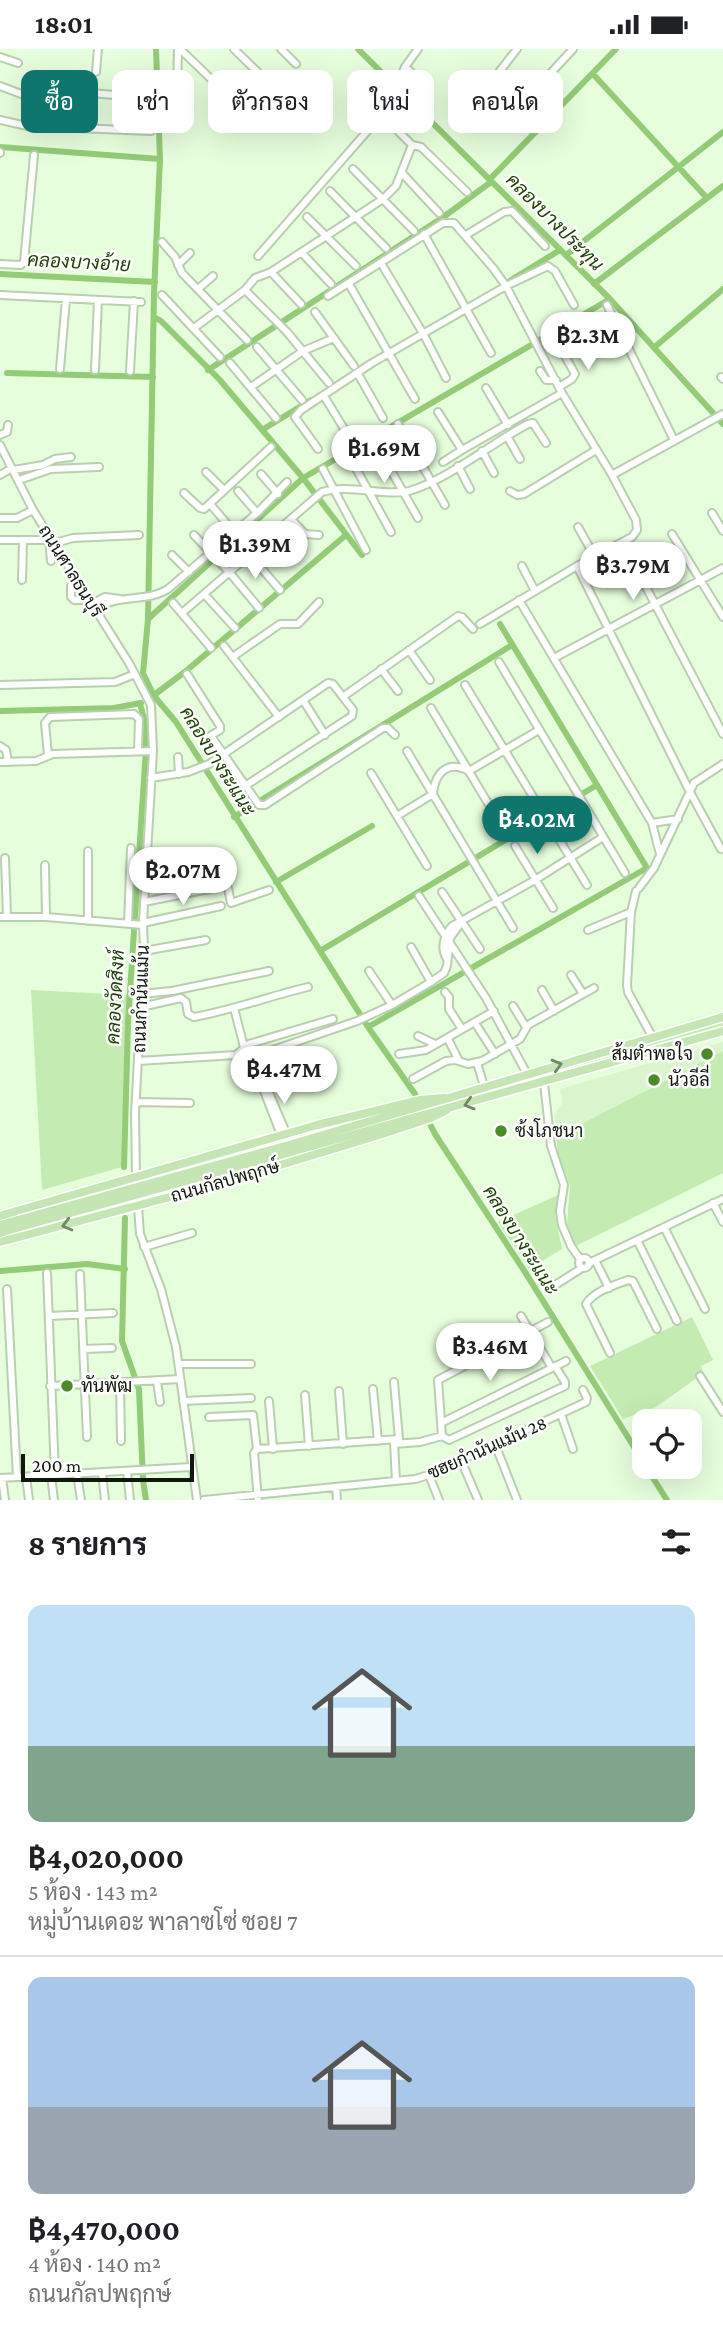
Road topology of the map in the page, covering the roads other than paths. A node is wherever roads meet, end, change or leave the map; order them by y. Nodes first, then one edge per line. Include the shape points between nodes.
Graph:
1 (98, 49) edge
2 (179, 49) edge
3 (234, 49) edge
4 (281, 49) edge
5 (418, 49) edge
6 (517, 49) edge
7 (573, 49) edge
8 (0, 57) edge
9 (18, 63) dead end
10 (296, 64) dead end
11 (96, 70) edge
12 (178, 70) edge
13 (256, 70) edge
14 (408, 70) edge
15 (501, 70) edge
16 (553, 70) edge
17 (208, 76) edge
18 (0, 86) edge
19 (21, 94) edge
20 (1, 121) edge
21 (21, 125) edge
22 (366, 133) edge
23 (402, 133) edge
24 (412, 145) junction
25 (34, 155) dead end
26 (354, 169) dead end
27 (402, 173) junction
28 (330, 191) dead end
29 (467, 192) dead end
30 (383, 199) junction
31 (439, 213) dead end
32 (307, 217) dead end
33 (356, 217) junction
34 (414, 230) dead end
35 (424, 234) junction
36 (466, 235) junction
37 (327, 236) junction
38 (162, 243) dead end
39 (545, 246) dead end
40 (386, 249) dead end
41 (190, 253) dead end
42 (302, 253) junction
43 (258, 256) dead end
44 (381, 263) junction
45 (0, 264) edge
46 (178, 265) junction
47 (356, 266) dead end
48 (271, 272) junction
49 (213, 275) dead end
50 (331, 284) dead end
51 (349, 284) junction
52 (506, 286) junction
53 (198, 289) junction
54 (245, 289) junction
55 (0, 295) edge
56 (162, 295) dead end
57 (328, 296) dead end
58 (66, 299) junction
59 (99, 300) junction
60 (301, 304) dead end
61 (574, 305) dead end
62 (607, 305) dead end
63 (467, 308) junction
64 (218, 310) junction
65 (315, 312) dead end
66 (194, 328) junction
67 (424, 335) junction
68 (334, 338) junction
69 (247, 340) dead end
70 (257, 347) dead end
71 (303, 351) junction
72 (491, 353) dead end
73 (390, 355) junction
74 (220, 356) dead end
75 (545, 361) junction
76 (230, 363) dead end
77 (354, 366) dead end
78 (275, 368) junction
79 (60, 369) dead end
80 (95, 370) dead end
81 (130, 371) dead end
82 (540, 371) dead end
83 (358, 374) junction
84 (446, 378) dead end
85 (328, 383) dead end
86 (251, 387) junction
87 (559, 387) junction
88 (486, 388) dead end
89 (324, 396) junction
90 (415, 399) dead end
91 (302, 400) dead end
92 (438, 412) dead end
93 (723, 414) edge
94 (276, 418) dead end
95 (383, 418) dead end
96 (398, 424) dead end
97 (8, 425) dead end
98 (508, 425) junction
99 (0, 435) edge
100 (507, 436) junction
101 (349, 437) dead end
102 (373, 439) dead end
103 (674, 440) junction
104 (546, 443) dead end
105 (0, 445) edge
106 (271, 447) dead end
107 (318, 449) dead end
108 (462, 450) junction
109 (596, 450) junction
110 (482, 451) junction
111 (3, 454) edge
112 (348, 454) dead end
113 (71, 457) dead end
114 (520, 459) dead end
115 (443, 462) dead end
116 (458, 466) junction
117 (99, 467) dead end
118 (13, 469) junction
119 (323, 469) dead end
120 (206, 472) dead end
121 (494, 473) dead end
122 (261, 474) dead end
123 (0, 475) edge
124 (612, 475) junction
125 (19, 480) junction
126 (431, 481) junction
127 (287, 482) dead end
128 (335, 489) junction
129 (369, 489) junction
130 (470, 489) dead end
131 (224, 491) junction
132 (238, 491) dead end
133 (510, 491) dead end
134 (403, 492) junction
135 (184, 493) dead end
136 (278, 494) junction
137 (210, 504) junction
138 (445, 505) dead end
139 (33, 510) junction
140 (257, 513) junction
141 (712, 513) dead end
142 (0, 518) edge
143 (418, 518) dead end
144 (291, 519) junction
145 (578, 527) dead end
146 (723, 531) edge
147 (391, 532) dead end
148 (235, 533) junction
149 (274, 534) junction
150 (672, 534) dead end
151 (139, 535) dead end
152 (194, 535) dead end
153 (319, 535) dead end
154 (0, 540) edge
155 (23, 541) junction
156 (53, 541) junction
157 (623, 543) junction
158 (366, 550) dead end
159 (288, 551) dead end
160 (172, 555) dead end
161 (250, 555) junction
162 (216, 557) junction
163 (595, 557) junction
164 (51, 561) dead end
165 (522, 566) dead end
166 (577, 566) junction
167 (723, 568) edge
168 (189, 572) junction
169 (230, 573) junction
170 (22, 580) dead end
171 (699, 580) junction
172 (71, 586) dead end
173 (280, 590) dead end
174 (535, 591) junction
175 (205, 595) junction
176 (519, 600) junction
177 (319, 602) dead end
178 (173, 603) dead end
179 (93, 605) junction
180 (656, 605) junction
181 (259, 608) dead end
182 (182, 613) junction
183 (723, 617) edge
184 (480, 625) dead end
185 (235, 628) dead end
186 (473, 629) dead end
187 (610, 629) junction
188 (225, 646) dead end
189 (211, 648) dead end
190 (409, 650) junction
191 (234, 656) junction
192 (554, 658) junction
193 (499, 662) dead end
194 (382, 669) junction
195 (135, 674) junction
196 (187, 674) dead end
197 (430, 680) dead end
198 (0, 685) edge
199 (465, 685) dead end
200 (398, 691) dead end
201 (146, 695) joint
202 (344, 696) junction
203 (303, 700) junction
204 (431, 708) dead end
205 (279, 717) junction
206 (539, 730) junction
207 (395, 734) dead end
208 (723, 734) edge
209 (325, 735) junction
210 (42, 739) dead end
211 (0, 746) edge
212 (145, 751) junction
213 (407, 751) dead end
214 (505, 751) junction
215 (223, 755) junction
216 (46, 757) junction
217 (178, 757) dead end
218 (4, 762) edge
219 (723, 764) edge
220 (469, 771) junction
221 (371, 773) dead end
222 (180, 774) junction
223 (151, 778) junction
224 (245, 786) junction
225 (690, 792) junction
226 (433, 794) junction
227 (535, 800) dead end
228 (397, 815) junction
229 (495, 815) dead end
230 (678, 819) junction
231 (652, 823) junction
232 (554, 831) dead end
233 (603, 837) junction
234 (515, 846) dead end
235 (131, 848) dead end
236 (721, 849) dead end
237 (88, 851) dead end
238 (660, 854) junction
239 (5, 857) dead end
240 (570, 857) junction
241 (46, 865) dead end
242 (427, 866) dead end
243 (625, 873) dead end
244 (535, 880) junction
245 (587, 885) dead end
246 (270, 890) dead end
247 (442, 892) dead end
248 (419, 896) dead end
249 (498, 901) junction
250 (145, 902) junction
251 (221, 906) dead end
252 (553, 908) dead end
253 (631, 912) junction
254 (3, 917) edge
255 (46, 917) junction
256 (88, 921) junction
257 (462, 923) junction
258 (136, 924) junction
259 (513, 928) dead end
260 (588, 930) dead end
261 (206, 940) dead end
262 (447, 940) junction
263 (411, 947) dead end
264 (480, 949) dead end
265 (144, 951) junction
266 (269, 971) dead end
267 (369, 971) dead end
268 (571, 975) dead end
269 (431, 982) junction
270 (308, 987) dead end
271 (594, 988) dead end
272 (542, 990) dead end
273 (445, 992) dead end
274 (141, 994) junction
275 (583, 994) junction
276 (391, 1005) junction
277 (513, 1006) dead end
278 (141, 1007) junction
279 (234, 1009) junction
280 (494, 1011) junction
281 (554, 1011) junction
282 (723, 1017) edge
283 (333, 1019) dead end
284 (477, 1026) dead end
285 (526, 1027) junction
286 (462, 1029) junction
287 (723, 1031) edge
288 (418, 1036) dead end
289 (653, 1038) junction
290 (449, 1041) dead end
291 (435, 1044) junction
292 (513, 1045) junction
293 (244, 1047) junction
294 (399, 1054) dead end
295 (495, 1054) junction
296 (138, 1061) junction
297 (460, 1062) junction
298 (477, 1063) junction
299 (527, 1074) junction
300 (412, 1079) dead end
301 (544, 1083) junction
302 (484, 1086) junction
303 (136, 1102) junction
304 (190, 1103) dead end
305 (421, 1111) junction
306 (284, 1134) junction
307 (197, 1161) junction
308 (136, 1178) junction
309 (204, 1188) junction
310 (87, 1193) junction
311 (723, 1199) edge
312 (713, 1203) junction
313 (138, 1207) junction
314 (0, 1216) edge
315 (96, 1217) junction
316 (723, 1222) edge
317 (19, 1224) junction
318 (0, 1225) edge
319 (664, 1227) junction
320 (0, 1233) edge
321 (192, 1233) dead end
322 (637, 1240) junction
323 (0, 1242) edge
324 (144, 1247) junction
325 (580, 1259) junction
326 (592, 1261) junction
327 (582, 1268) junction
328 (47, 1273) dead end
329 (80, 1274) dead end
330 (552, 1287) dead end
331 (609, 1288) junction
332 (7, 1289) dead end
333 (705, 1309) dead end
334 (113, 1313) dead end
335 (82, 1315) junction
336 (48, 1316) junction
337 (521, 1316) dead end
338 (677, 1321) dead end
339 (548, 1322) dead end
340 (657, 1329) dead end
341 (530, 1332) junction
342 (112, 1347) dead end
343 (83, 1349) junction
344 (610, 1353) dead end
345 (566, 1361) dead end
346 (178, 1364) junction
347 (251, 1364) dead end
348 (554, 1367) junction
349 (700, 1376) dead end
350 (180, 1379) junction
351 (157, 1381) junction
352 (394, 1382) dead end
353 (120, 1383) junction
354 (84, 1385) junction
355 (50, 1386) junction
356 (373, 1389) dead end
357 (583, 1390) dead end
358 (339, 1391) dead end
359 (305, 1395) dead end
360 (251, 1398) dead end
361 (183, 1401) junction
362 (269, 1401) dead end
363 (160, 1402) dead end
364 (723, 1412) edge
365 (561, 1414) junction
366 (209, 1416) dead end
367 (441, 1423) junction
368 (442, 1436) junction
369 (87, 1437) dead end
370 (121, 1441) dead end
371 (378, 1441) junction
372 (395, 1442) junction
373 (343, 1444) junction
374 (495, 1444) junction
375 (309, 1446) junction
376 (257, 1449) junction
377 (273, 1449) junction
378 (573, 1450) dead end
379 (461, 1460) junction
380 (191, 1467) junction
381 (127, 1471) junction
382 (102, 1473) junction
383 (76, 1474) junction
384 (53, 1475) junction
385 (429, 1475) junction
386 (17, 1477) junction
387 (26, 1477) junction
388 (1, 1478) edge
389 (396, 1481) junction
390 (336, 1487) junction
391 (258, 1497) edge
392 (5, 1500) edge
393 (29, 1500) edge
394 (54, 1500) edge
395 (80, 1500) edge
396 (105, 1500) edge
397 (130, 1500) edge
398 (197, 1500) edge
399 (204, 1500) edge
400 (337, 1500) edge
401 (439, 1500) edge
402 (478, 1500) edge
403 (517, 1500) edge

1 - 11 street
2 - 12 street
2 - 17 street
3 - 13 street
4 - 10 street
5 - 14 street
6 - 15 street
7 - 16 street
8 - 9 street
18 - 19 street
20 - 21 street
22 - 43 street
23 - 24 street
24 - 27 street
24 - 29 street via 421,147
25 - 45 street via 24,262
26 - 30 street
27 - 30 street
27 - 31 street
28 - 33 street
30 - 33 street
30 - 34 street
32 - 37 street
33 - 37 street
33 - 40 street
35 - 36 street via 448,222
35 - 44 street
35 - 63 street
36 - 39 street via 512,211
36 - 52 street
37 - 42 street
37 - 47 street
38 - 46 street
41 - 46 street
42 - 48 street
42 - 50 street
44 - 51 street
44 - 67 street
46 - 53 street
48 - 54 street via 255,278
48 - 60 street
49 - 53 street
51 - 57 street
51 - 73 street
52 - 61 street via 548,266
52 - 63 street
52 - 75 street
53 - 64 street
54 - 64 street
54 - 71 street
55 - 58 street
56 - 66 street
58 - 59 street
58 - 79 street
59 - 80 street
59 - 81 street via 137,302
62 - 103 street
63 - 67 street
63 - 72 street
64 - 66 street
64 - 69 street
65 - 68 street
66 - 74 street
67 - 73 street
67 - 84 street
68 - 71 street
68 - 77 street
70 - 78 street
71 - 78 street
71 - 85 street
73 - 83 street
73 - 90 street
75 - 87 street
75 - 87 street via 556,348 575,374
76 - 86 street
78 - 86 street
78 - 91 street
82 - 87 street via 545,380
83 - 89 street
83 - 95 street
86 - 94 street
87 - 98 street
87 - 109 street
88 - 98 street
89 - 101 street
89 - 107 street via 295,417
92 - 108 street
93 - 103 street
96 - 126 street
97 - 99 street via 8,432
98 - 108 street
100 - 104 street via 533,423
100 - 110 street
100 - 114 street
102 - 134 street
103 - 124 street
105 - 111 street, ถนนศาลธนบุรี
106 - 131 street
108 - 115 street
109 - 124 street
109 - 133 street via 524,493
110 - 116 street
110 - 121 street
111 - 118 street, ถนนศาลธนบุรี
112 - 129 street
113 - 118 street
116 - 126 street
116 - 130 street
117 - 125 street via 51,469
118 - 123 street
118 - 125 street, ถนนศาลธนบุรี
119 - 128 street
120 - 131 street
122 - 136 street
124 - 157 street via 637,526 636,533
125 - 139 street, ถนนศาลธนบุรี
126 - 134 street
126 - 138 street
127 - 136 street
128 - 129 street
128 - 144 street via 314,497
128 - 158 street
129 - 134 street
129 - 147 street
131 - 137 street
132 - 140 street
134 - 143 street
135 - 137 street via 200,508
136 - 140 street
137 - 148 street
139 - 142 street via 17,518
139 - 156 street, ถนนศาลธนบุรี
140 - 148 street
141 - 146 street
144 - 149 street
144 - 153 street via 305,534
145 - 163 street
148 - 162 street
149 - 159 street
149 - 161 street
150 - 171 street
151 - 156 street
152 - 162 street
154 - 155 street
155 - 156 street
155 - 170 street
156 - 164 street
156 - 179 street, ถนนศาลธนบุรี
157 - 163 street
157 - 180 street
160 - 168 street
161 - 169 street
161 - 173 street
162 - 168 street
162 - 169 street
163 - 166 street
165 - 174 street
166 - 174 street
166 - 187 street
167 - 171 street
168 - 179 street via 162,593 105,597
169 - 175 street
169 - 181 street
171 - 180 street
171 - 183 street
172 - 179 street via 74,600
174 - 176 street
175 - 182 street
175 - 185 street
176 - 184 street
176 - 192 street
177 - 191 street via 298,624 281,624
178 - 182 street
179 - 195 street, ถนนศาลธนบุรี
180 - 187 street
180 - 208 street
182 - 189 street
186 - 190 street via 458,616
187 - 192 street
187 - 225 street
188 - 191 street
190 - 194 street
190 - 197 street
191 - 205 street
192 - 231 street
193 - 206 street
194 - 200 street
194 - 202 street
195 - 198 street via 115,682
195 - 201 street, ถนนศาลธนบุรี
196 - 215 street via 220,726 208,738
199 - 214 street
201 - 212 street, ถนนกำนันแม้น via 151,705
202 - 203 street via 328,683
202 - 209 street via 353,714
203 - 205 street
203 - 209 street
204 - 220 street
205 - 215 street
206 - 214 street
206 - 233 street
207 - 224 street via 383,728 265,804 259,806
209 - 224 street
210 - 216 street
211 - 218 street via 6,750
212 - 216 street
212 - 216 street via 134,714 50,717 45,723
212 - 223 street, ถนนกำนันแม้น
213 - 226 street
214 - 220 street
214 - 227 street
215 - 222 street
215 - 224 street
216 - 218 street
217 - 222 street
219 - 225 street via 698,779
220 - 226 street via 447,768 434,781
220 - 229 street
221 - 228 street
222 - 223 street
223 - 250 street, ถนนกำนันแม้น
225 - 230 street
225 - 236 street
226 - 228 street
226 - 249 street
228 - 242 street
230 - 231 street
230 - 238 street
231 - 238 street
232 - 240 street
233 - 240 street
233 - 243 street
234 - 244 street
235 - 258 street
237 - 256 street
238 - 253 street via 637,889
239 - 254 street
240 - 244 street
240 - 245 street
241 - 255 street
244 - 249 street
244 - 252 street
246 - 250 street via 231,902 224,886
247 - 257 street
248 - 262 street
249 - 257 street
249 - 259 street
250 - 258 street, ถนนกำนันแม้น
251 - 258 street
253 - 260 street
253 - 289 street via 628,992
254 - 255 street
255 - 256 street
256 - 258 street
257 - 262 street
257 - 264 street
258 - 265 street, ถนนกำนันแม้น
261 - 265 street
262 - 269 street via 444,973
262 - 280 street
263 - 269 street
265 - 274 street, ถนนกำนันแม้น
266 - 274 street via 172,992
267 - 276 street
268 - 275 street
269 - 276 street
270 - 279 street
271 - 275 street
272 - 281 street
273 - 286 street
274 - 278 street, ถนนกำนันแม้น
275 - 281 street
276 - 306 street via 264,1053 258,1063 262,1086
277 - 285 street
278 - 279 street via 178,997 194,1017
278 - 296 street, ถนนกำนันแม้น
279 - 293 street
280 - 286 street
280 - 292 street
281 - 285 street
282 - 289 main road, ถนนกัลปพฤกษ์
283 - 293 street
284 - 295 street
285 - 292 street
286 - 291 street
287 - 301 main road, ถนนกัลปพฤกษ์
288 - 291 street
299 -> 289 main road, ถนนกัลปพฤกษ์
290 - 297 street
291 - 294 street
292 - 295 street
292 - 299 street
293 - 296 street via 236,1055
295 - 298 street
296 - 303 street, ถนนกำนันแม้น
297 - 298 street
297 - 300 street via 446,1061
298 - 302 street
299 - 302 main road, ถนนกัลปพฤกษ์
301 -> 305 main road, ถนนกัลปพฤกษ์ via 447,1110
301 - 325 street via 551,1146 564,1185 562,1225
302 - 305 main road, ถนนกัลปพฤกษ์ via 444,1098
303 - 304 street
303 - 308 street, ถนนกำนันแม้น
305 - 306 main road, ถนนกัลปพฤกษ์
305 - 309 main road, ถนนกัลปพฤกษ์
305 - 317 main road, ถนนกัลปพฤกษ์, bridge
306 - 307 main road, ถนนกัลปพฤกษ์
307 - 308 main road, ถนนกัลปพฤกษ์
307 - 309 main road via 187,1174 187,1183
308 - 310 main road, ถนนกัลปพฤกษ์
308 - 313 main road
309 - 313 main road, ถนนกัลปพฤกษ์
310 - 314 main road, ถนนกัลปพฤกษ์
310 - 315 main road via 107,1199 106,1209
311 - 312 street
312 - 316 street
312 - 319 street
313 - 315 main road, ถนนกัลปพฤกษ์
313 - 324 street
315 -> 323 main road, ถนนกัลปพฤกษ์
317 - 318 main road, ถนนกัลปพฤกษ์
317 - 320 main road, ถนนกัลปพฤกษ์
319 - 322 street
319 - 333 street
321 - 324 street
322 - 326 street
322 - 338 street
324 - 346 street via 160,1289
325 - 326 street
325 - 327 street
326 - 327 street
326 - 331 street
327 - 330 street
328 - 336 street
329 - 335 street
331 - 340 street via 633,1281
331 - 344 street via 586,1304
332 - 386 street
334 - 335 street
335 - 336 street
335 - 343 street
336 - 355 street
337 - 341 street
339 - 341 street
341 - 348 street
341 - 367 street via 438,1380
342 - 343 street
343 - 354 street
345 - 348 street
346 - 347 street
346 - 350 street
348 - 367 street
348 - 368 street via 565,1386 449,1440
349 - 364 street
350 - 351 street
350 - 361 street
351 - 353 street
351 - 363 street
352 - 372 street via 400,1438
353 - 354 street
353 - 370 street
354 - 355 street
354 - 369 street
355 - 384 street
356 - 371 street
357 - 365 street, ซฮยกำนันแม้น 28 via 586,1402
358 - 373 street
359 - 375 street
360 - 361 street
361 - 380 street
362 - 377 street
365 - 374 street, ซฮยกำนันแม้น 28
365 - 378 street
366 - 376 street via 253,1415
367 - 368 street
368 - 372 street
371 - 372 street
371 - 373 street
372 - 389 street
373 - 375 street
374 - 379 street, ซฮยกำนันแม้น 28
374 - 403 street
375 - 377 street
376 - 377 street
376 - 391 street
379 - 385 street, ซฮยกำนันแม้น 28
379 - 402 street
380 - 381 street
380 - 398 street
381 - 382 street
381 - 397 street
382 - 383 street
382 - 396 street
383 - 384 street
383 - 395 street
384 - 387 street
384 - 394 street
385 - 389 street, ซฮยกำนันแม้น 28
385 - 401 street
386 - 387 street
386 - 388 street
387 - 393 street
388 - 392 street
389 - 390 street, ซฮยกำนันแม้น 28
390 - 391 street, ซฮยกำนันแม้น 28
390 - 400 street
391 - 399 street, ซฮยกำนันแม้น 28

